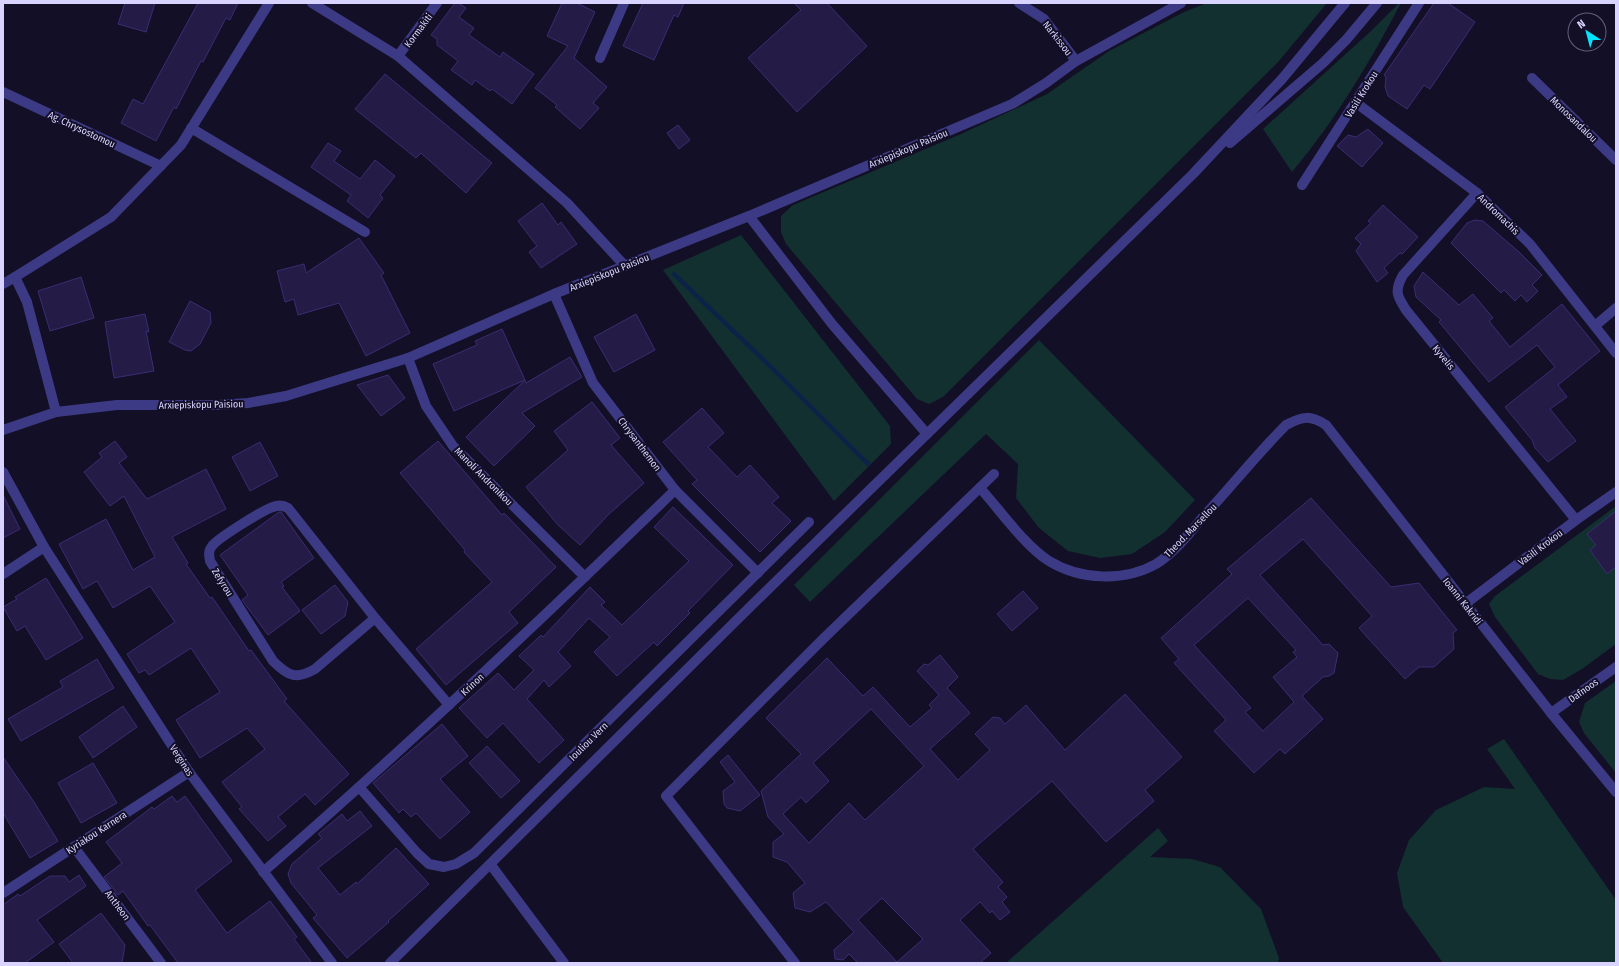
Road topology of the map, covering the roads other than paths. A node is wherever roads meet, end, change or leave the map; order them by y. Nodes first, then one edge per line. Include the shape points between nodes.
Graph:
1 (269, 3) edge
2 (312, 3) edge
3 (437, 3) edge
4 (624, 3) edge
5 (1019, 3) edge
6 (1181, 3) edge
7 (1345, 3) edge
8 (1377, 3) edge
9 (1420, 3) edge
10 (398, 56) junction
11 (600, 58) dead end
12 (1076, 61) junction
13 (1532, 78) dead end
14 (3, 92) edge
15 (1355, 102) junction
16 (191, 128) junction
17 (1616, 160) edge
18 (161, 166) junction
19 (1193, 174) junction
20 (1302, 185) dead end
21 (1477, 193) junction
22 (749, 216) junction
23 (365, 232) dead end
24 (625, 266) junction
25 (15, 277) junction
26 (3, 284) edge
27 (554, 294) junction
28 (1616, 308) edge
29 (1596, 325) junction
30 (1616, 353) edge
31 (408, 358) junction
32 (56, 412) junction
33 (1307, 417) joint
34 (3, 430) edge
35 (927, 434) junction
36 (3, 472) edge
37 (994, 474) dead end
38 (980, 488) junction
39 (675, 490) junction
40 (1616, 492) edge
41 (1576, 520) junction
42 (809, 522) dead end
43 (44, 547) junction
44 (758, 573) junction
45 (3, 574) edge
46 (585, 577) junction
47 (1465, 604) junction
48 (375, 618) junction
49 (1616, 666) edge
50 (449, 705) junction
51 (1551, 713) junction
52 (189, 772) junction
53 (360, 788) junction
54 (1616, 792) edge
55 (74, 847) junction
56 (491, 865) junction
57 (263, 872) junction
58 (3, 893) edge
59 (158, 962) edge
60 (332, 963) edge
61 (390, 963) edge
62 (564, 963) edge
63 (795, 963) edge

1 - 16 street
2 - 10 street
3 - 10 street, Kormakiti
4 - 11 street
5 - 12 street, Narkissou via 1044,20
6 - 12 street, Arxiepiskopu Paisiou
7 - 19 street via 1282,79
8 - 19 street via 1323,63
9 - 15 street, Vasili Krokou
10 - 24 street via 567,203
12 - 22 street, Arxiepiskopu Paisiou via 1012,104
13 - 17 street, Monosandalou
14 - 18 street, Ag. Chrysostomou
15 - 20 street, Vasili Krokou
15 - 21 street, Andromachis
16 - 18 street via 181,145
16 - 23 street
18 - 25 street via 111,217
19 - 35 street
21 - 29 street, Andromachis via 1530,244
21 - 41 street, Kyvelis via 1403,275 1398,285 1397,296
22 - 24 street, Arxiepiskopu Paisiou
22 - 35 street via 832,324
24 - 27 street, Arxiepiskopu Paisiou
25 - 26 street
25 - 32 street via 27,302
27 - 31 street, Arxiepiskopu Paisiou
27 - 39 street, Chrysanthemon via 593,383
28 - 29 street
29 - 30 street, Andromachis
31 - 32 street, Arxiepiskopu Paisiou via 286,396 248,403 117,405
31 - 46 street, Manoli Andronikou via 426,406 453,446
32 - 34 street, Arxiepiskopu Paisiou
33 - 38 street, Theod. Marsellou via 1286,425 1168,554 1152,566 1134,573 1095,576 1074,572 1048,560 1032,547
33 - 47 street, Ioanni Kakridi via 1316,418 1326,425
35 - 56 street
36 - 43 street, Verginas
37 - 38 street
38 - 63 street via 824,638 666,796
39 - 44 street, Chrysanthemon
39 - 46 street, Krinon
40 - 41 street, Vasili Krokou
41 - 47 street, Vasili Krokou
42 - 44 street, Iouliou Vern
43 - 45 street
43 - 52 street, Verginas
44 - 53 street, Iouliou Vern via 474,853 456,864 429,864 417,854
46 - 50 street, Krinon
47 - 51 street, Ioanni Kakridi
48 - 48 street, Zefyrou via 292,511 284,505 271,507 211,547 210,561 273,661 284,672 295,676 304,675 315,669
48 - 50 street, Zefyrou
49 - 51 street, Dafnoos
50 - 53 street, Krinon
51 - 54 street, Ioanni Kakridi
52 - 55 street, Kyriakou Karnera
52 - 57 street, Verginas
53 - 57 street, Krinon
55 - 58 street, Kyriakou Karnera
55 - 59 street, Antheon
56 - 61 street
56 - 62 street
57 - 60 street, Verginas

